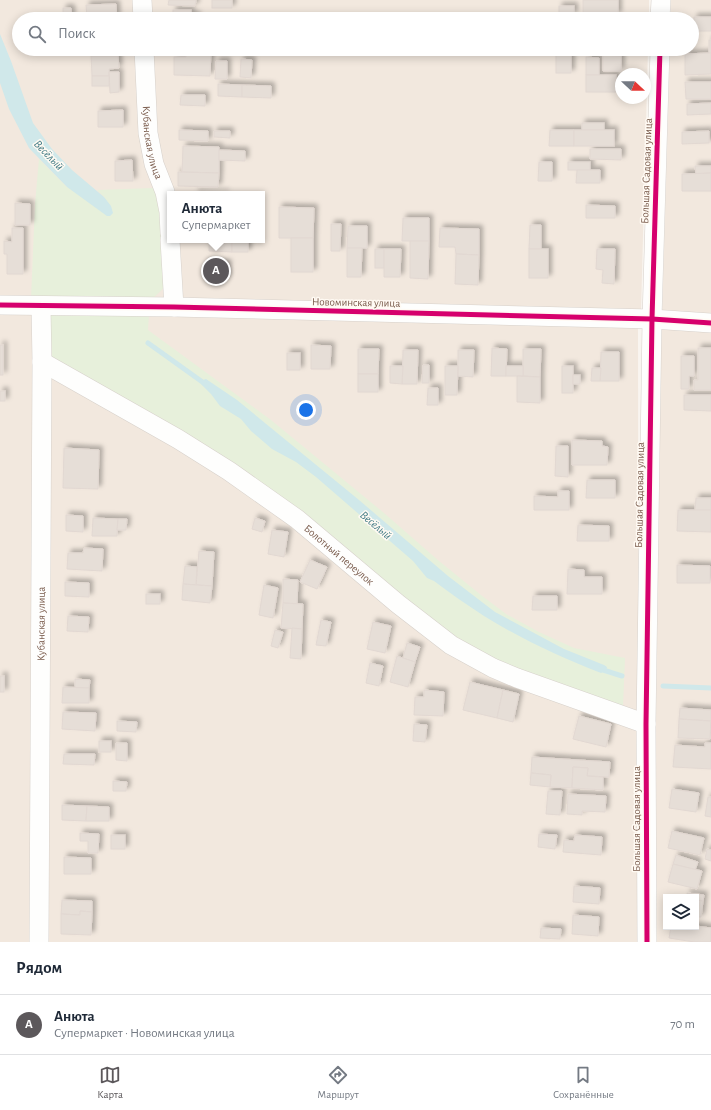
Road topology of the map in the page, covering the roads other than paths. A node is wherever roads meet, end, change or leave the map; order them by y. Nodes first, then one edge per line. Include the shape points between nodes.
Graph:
1 (142, 0) edge
2 (661, 0) edge
3 (142, 12) edge
4 (660, 12) edge
5 (144, 56) edge
6 (660, 56) edge
7 (167, 202) edge
8 (170, 243) edge
9 (0, 305) edge
10 (41, 306) junction
11 (174, 307) junction
12 (652, 319) junction
13 (711, 323) edge
14 (42, 362) junction
15 (646, 724) junction
16 (39, 942) edge
17 (647, 942) edge

1 - 3 street
2 - 4 street
5 - 7 street, Кубанская улица via 148,133 154,164
6 - 12 street, Большая Садовая улица
8 - 11 street
9 - 10 street, Новоминская улица
10 - 11 street, Новоминская улица
10 - 14 street, Кубанская улица
11 - 12 street, Новоминская улица
12 - 13 street, Новоминская улица
12 - 15 street, Большая Садовая улица
14 - 15 street, Болотный переулок via 178,439 228,471 297,519 451,645 517,678
14 - 16 street, Кубанская улица
15 - 17 street, Большая Садовая улица

